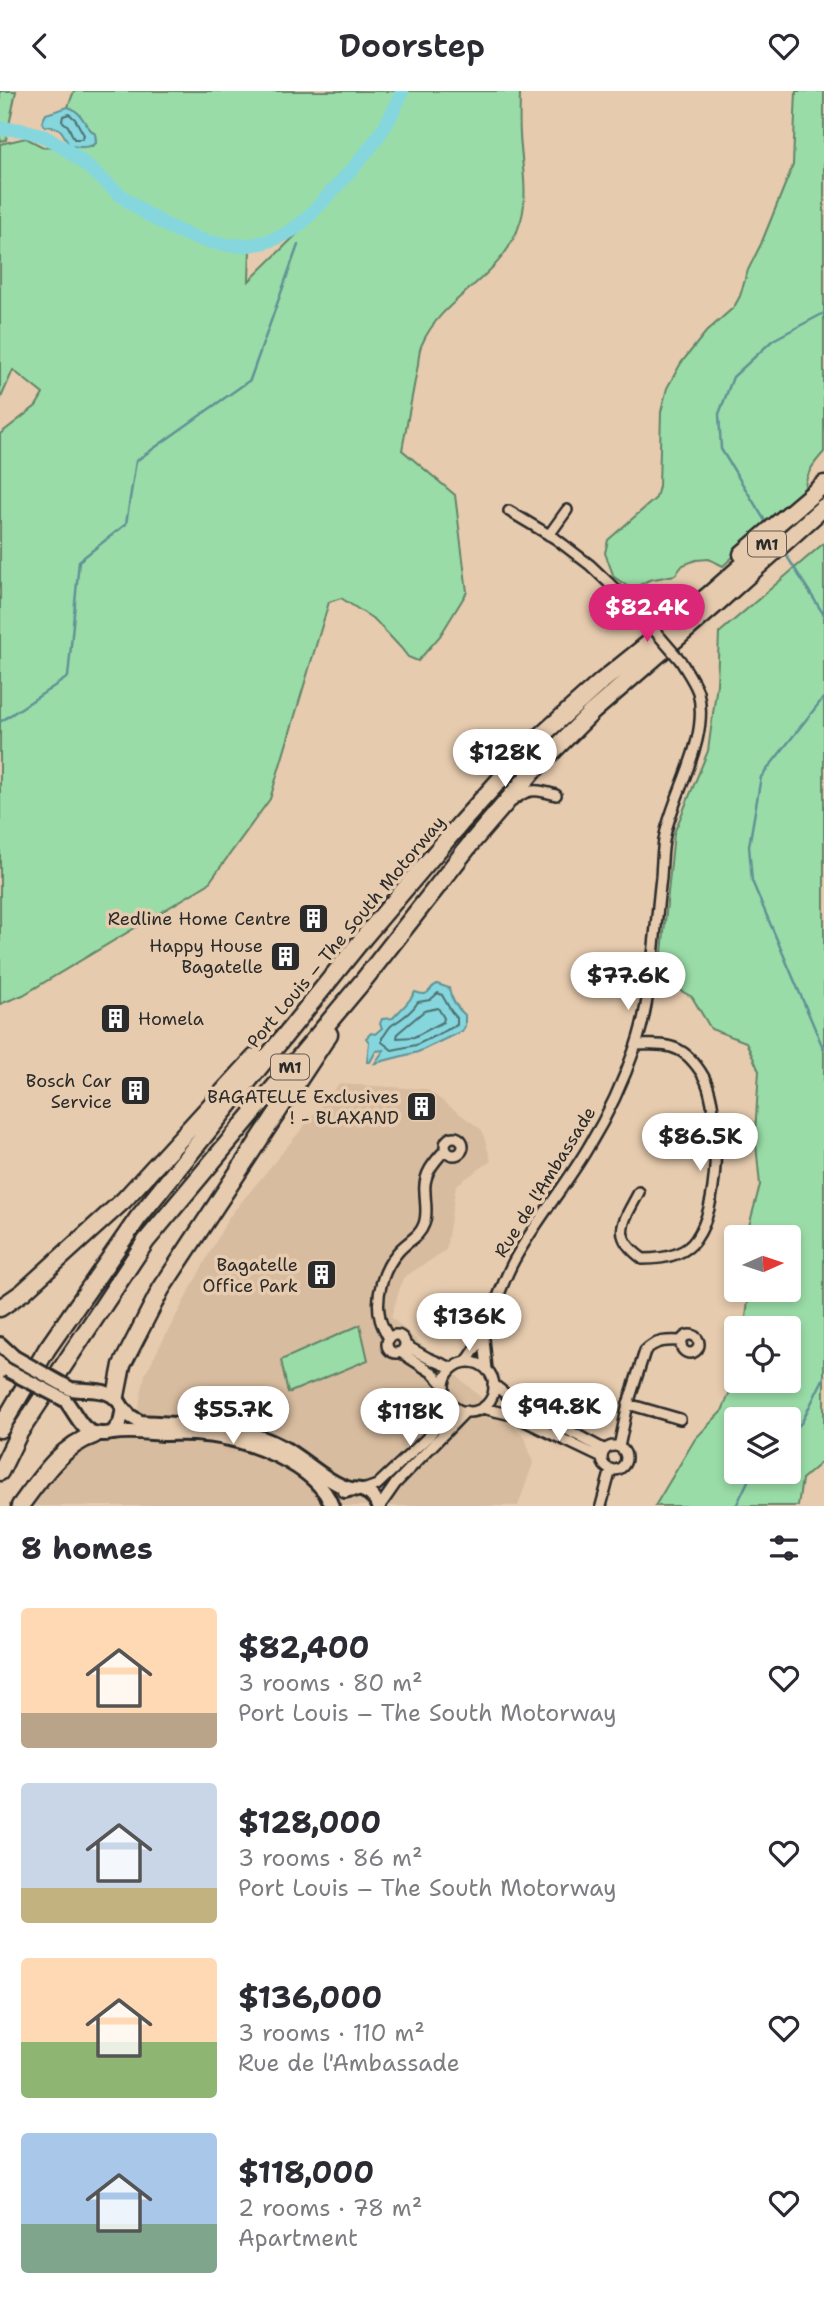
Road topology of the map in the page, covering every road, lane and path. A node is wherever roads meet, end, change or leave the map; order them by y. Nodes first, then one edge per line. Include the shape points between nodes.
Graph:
1 (823, 488) edge
2 (824, 507) edge
3 (567, 510) dead end
4 (509, 511) dead end
5 (824, 518) edge
6 (550, 535) junction
7 (712, 600) junction
8 (556, 795) dead end
9 (472, 842) junction
10 (365, 936) junction
11 (363, 981) junction
12 (636, 1045) junction
13 (446, 1149) dead end
14 (639, 1192) dead end
15 (0, 1308) edge
16 (484, 1334) junction
17 (682, 1341) dead end
18 (0, 1344) edge
19 (402, 1348) junction
20 (466, 1362) junction
21 (4, 1367) edge
22 (452, 1368) junction
23 (487, 1370) junction
24 (493, 1384) junction
25 (444, 1389) junction
26 (68, 1395) junction
27 (120, 1402) junction
28 (628, 1403) junction
29 (482, 1408) junction
30 (466, 1411) junction
31 (680, 1419) dead end
32 (0, 1429) edge
33 (112, 1433) junction
34 (94, 1435) junction
35 (619, 1447) junction
36 (603, 1454) junction
37 (611, 1469) junction
38 (0, 1472) edge
39 (357, 1490) junction
40 (20, 1506) edge
41 (332, 1506) edge
42 (379, 1506) edge
43 (601, 1506) edge

1 - 7 highway, Port Louis – The South Motorway / M1
2 - 7 highway, Port Louis – The South Motorway / M1
3 - 6 street
4 - 6 street, Rue de l'Ambassade
5 - 7 highway
6 - 12 street, Rue de l'Ambassade, bridge via 636,609 680,660 697,689 701,710 692,758 665,835 648,992
7 - 9 highway, Port Louis – The South Motorway / M1 via 533,771
7 - 10 highway, Port Louis – The South Motorway / M1 via 601,682 533,743
8 - 9 street via 525,792
9 - 11 highway, Port Louis – The South Motorway / M1
10 - 15 highway via 124,1200
10 - 32 highway, Port Louis – The South Motorway / M1 via 138,1218 47,1349
11 - 27 highway via 161,1289 122,1365
11 - 38 highway, Port Louis – The South Motorway / M1 via 146,1241 19,1433
12 - 14 street via 680,1050 708,1086 714,1121 712,1199 689,1247 671,1256 643,1259 629,1249 623,1239 623,1223
12 - 16 street, Rue de l'Ambassade via 594,1139 509,1268
13 - 19 street via 426,1177 424,1226 399,1250 381,1285 380,1319 387,1344 394,1352
16 - 20 street
16 - 23 street
17 - 28 street via 649,1346
18 - 26 main road, bridge
19 - 22 street
19 - 25 street via 433,1373
20 - 22 street
20 - 23 street
21 - 26 main road, bridge
22 - 25 street
23 - 24 street
24 - 29 street via 491,1398
24 - 36 street
25 - 30 street via 453,1406
25 - 39 street via 446,1408 438,1425 377,1485
26 - 27 main road via 106,1391
26 - 34 main road via 83,1427
27 - 33 main road via 120,1423
27 - 39 main road via 140,1422 217,1425 267,1440 341,1487
28 - 31 street
28 - 35 street
29 - 30 street
29 - 36 street via 512,1415
30 - 42 street
33 - 34 main road
33 - 41 main road via 207,1435 261,1449 311,1477
34 - 40 highway via 60,1457
35 - 36 street via 611,1446
35 - 37 street via 625,1452 625,1464
36 - 37 street
37 - 43 street
39 - 41 main road via 340,1495
39 - 42 main road via 374,1498

